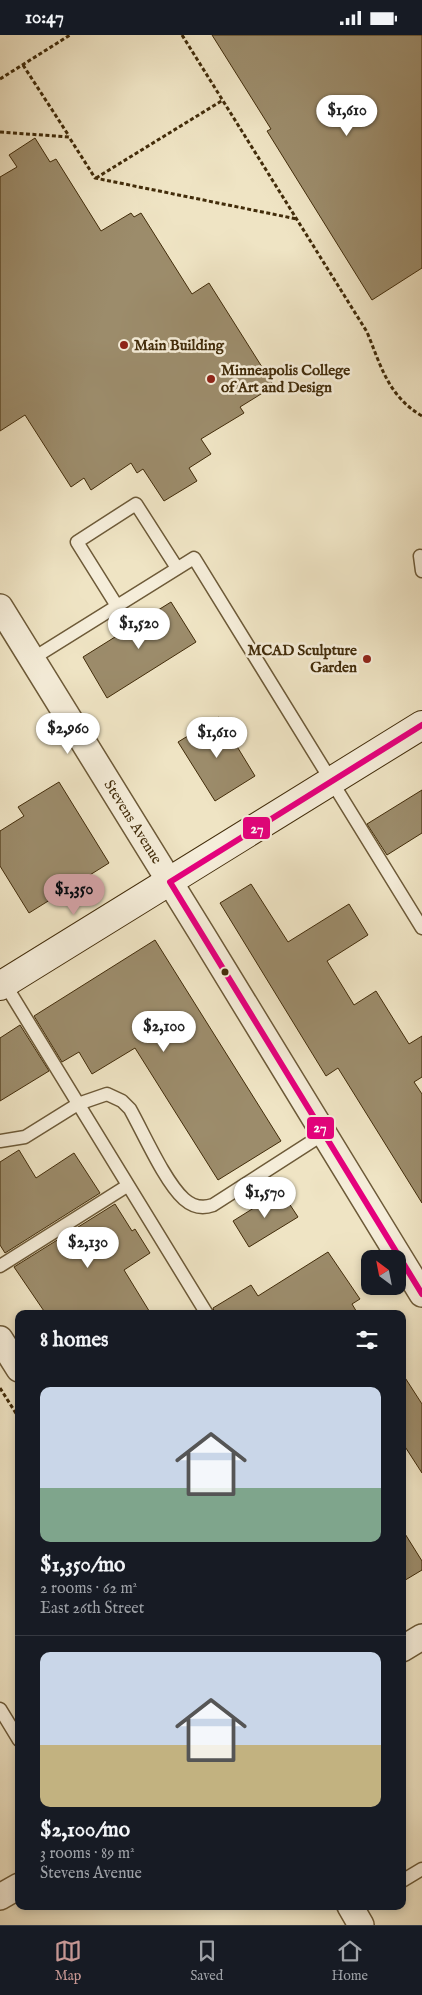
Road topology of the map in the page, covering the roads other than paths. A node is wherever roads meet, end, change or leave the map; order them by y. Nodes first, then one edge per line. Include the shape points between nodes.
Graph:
1 (422, 557) edge
2 (177, 569) junction
3 (422, 571) edge
4 (117, 606) junction
5 (0, 607) edge
6 (32, 659) junction
7 (422, 725) edge
8 (332, 781) junction
9 (170, 882) junction
10 (422, 928) edge
11 (1, 982) edge
12 (78, 1105) junction
13 (325, 1133) junction
14 (0, 1141) edge
15 (128, 1186) junction
16 (0, 1266) edge
17 (422, 1294) edge
18 (205, 1310) edge
19 (0, 1339) edge
20 (15, 1363) edge
21 (0, 1709) edge
22 (15, 1733) edge
23 (422, 1869) edge
24 (406, 1879) edge
25 (15, 1888) edge
26 (0, 1897) edge

1 - 3 lane
2 - 4 lane
2 - 4 lane via 136,504 77,542
2 - 8 lane via 194,558
4 - 6 lane
5 - 6 street, Stevens Avenue
6 - 9 street, Stevens Avenue
7 - 8 street
8 - 9 street
8 - 10 lane
9 - 11 street
9 - 13 street, Stevens Avenue
11 - 12 lane
12 - 13 lane via 107,1093 122,1101 130,1109 174,1188 186,1201 199,1207 213,1205
12 - 14 lane via 26,1137
12 - 15 lane
13 - 17 street, Stevens Avenue
15 - 16 lane
15 - 18 lane
19 - 20 street
21 - 22 lane
23 - 24 lane
25 - 26 street

